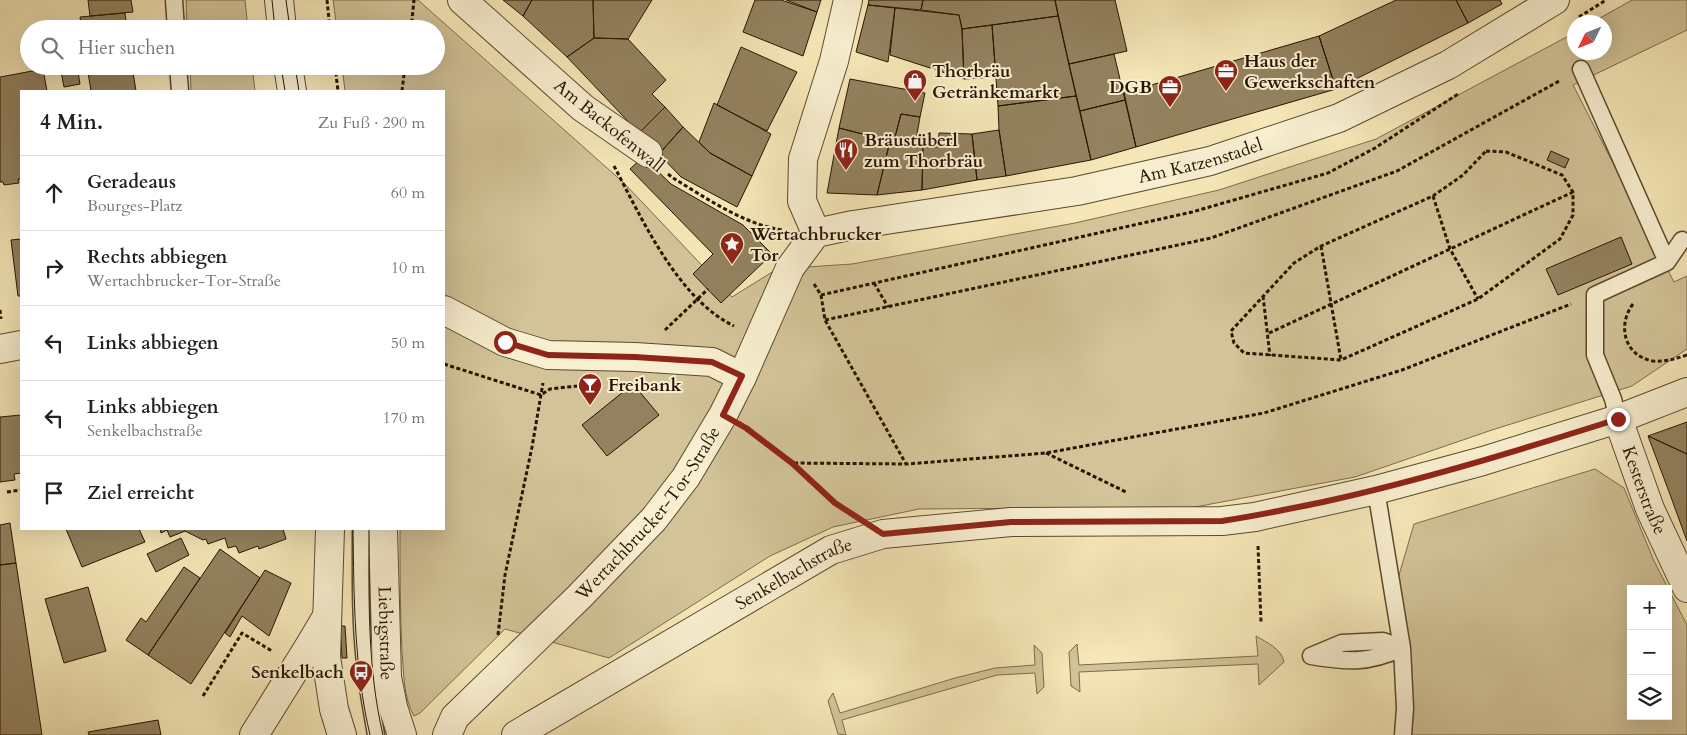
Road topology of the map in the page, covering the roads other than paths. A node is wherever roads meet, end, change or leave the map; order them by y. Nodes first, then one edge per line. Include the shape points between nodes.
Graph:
1 (174, 0) edge
2 (279, 0) edge
3 (462, 0) edge
4 (848, 0) edge
5 (1555, 0) edge
6 (175, 20) edge
7 (281, 20) edge
8 (1581, 69) road end
9 (179, 75) edge
10 (289, 75) edge
11 (180, 90) edge
12 (292, 90) edge
13 (648, 153) road end
14 (816, 233) junction
15 (1682, 240) dead end
16 (1668, 262) junction
17 (445, 311) edge
18 (20, 345) edge
19 (0, 349) edge
20 (742, 376) junction
21 (1687, 392) edge
22 (1618, 419) junction
23 (1376, 490) junction
24 (330, 530) edge
25 (361, 530) edge
26 (383, 530) edge
27 (1687, 588) edge
28 (326, 616) junction
29 (524, 731) edge
30 (254, 735) edge
31 (342, 735) edge
32 (376, 735) edge
33 (402, 735) edge
34 (447, 735) edge
35 (1403, 735) edge

1 - 6 lane
2 - 7 street
3 - 13 street, Am Backofenwall via 583,108
4 - 14 street via 834,61 803,158 802,201
5 - 14 street, Am Katzenstadel via 1448,65 1339,118 1210,161 1077,191
8 - 16 lane
9 - 11 lane
10 - 12 street
14 - 20 street, Wertachbrucker-Tor-Straße via 790,268
15 - 16 lane
16 - 22 lane via 1595,295 1595,354
17 - 20 street via 505,342 548,355 712,362
18 - 19 street
20 - 34 street, Wertachbrucker-Tor-Straße via 686,477 654,519 455,717
21 - 22 street, Senkelbachstraße
22 - 23 street, Senkelbachstraße
22 - 27 street, Kesterstraße via 1650,509
23 - 29 street, Senkelbachstraße via 1255,517 1222,521 1011,522 883,534 831,550
23 - 35 lane via 1402,648
24 - 28 street
25 - 32 lane via 364,662
26 - 33 street, Liebigstraße via 387,677
28 - 30 street
28 - 31 street via 326,657 334,709

